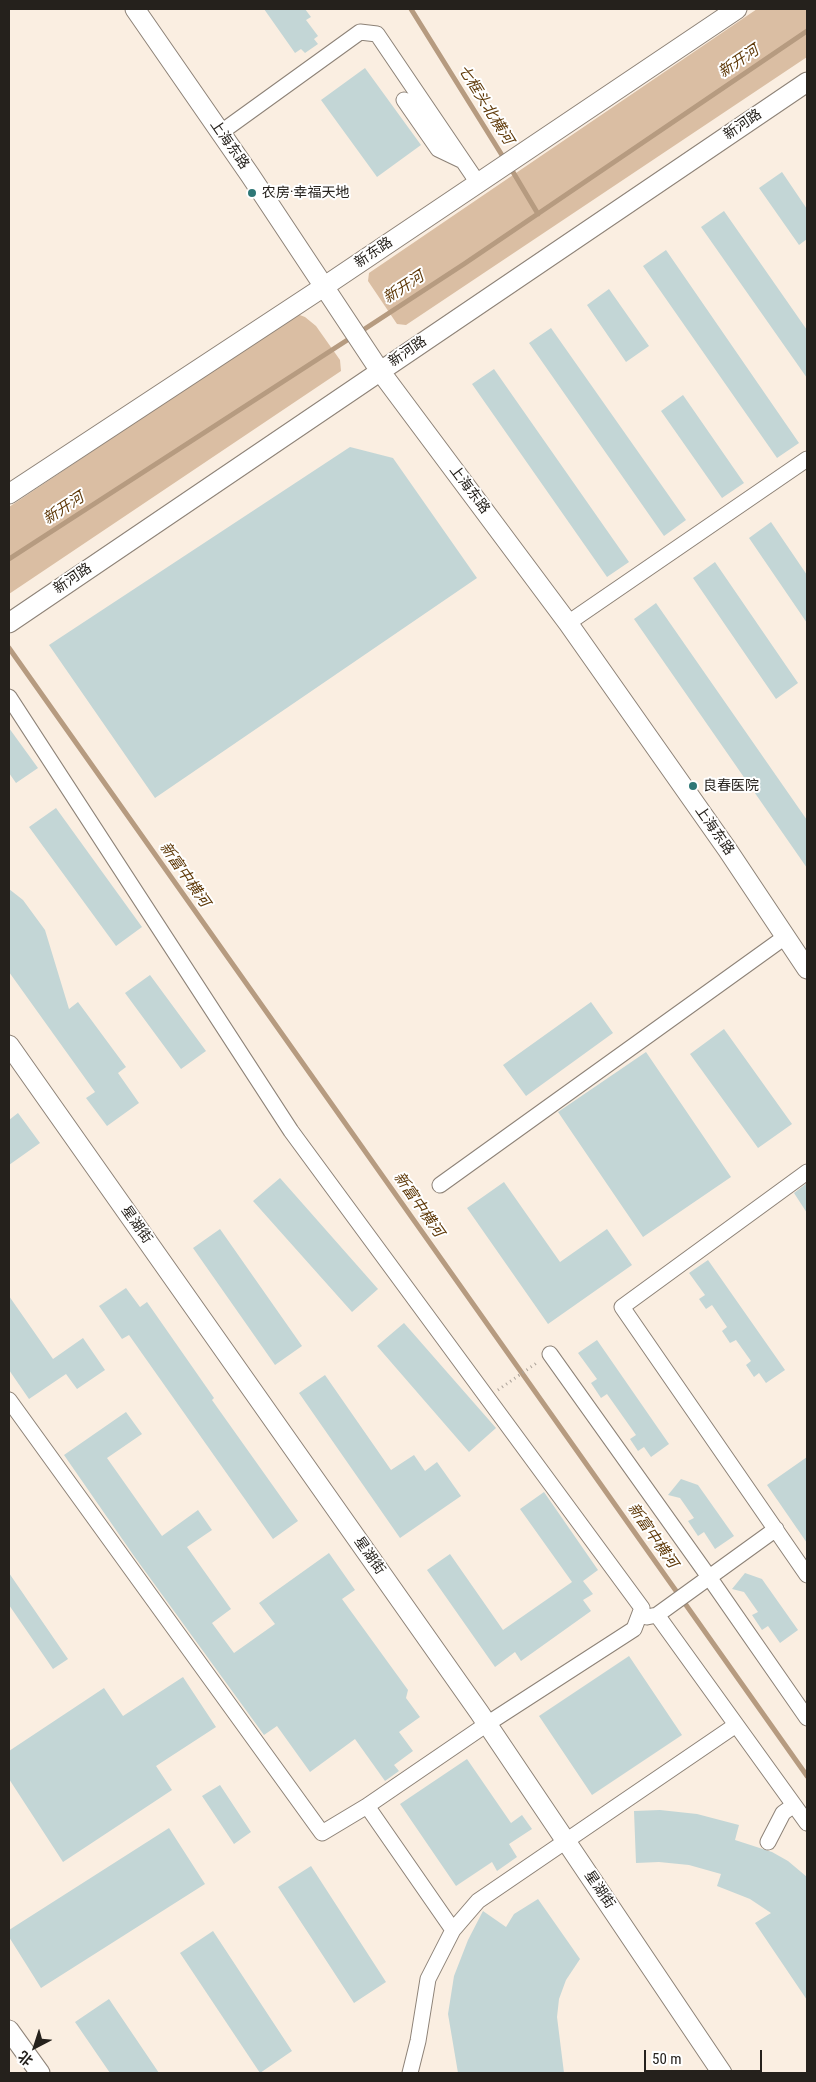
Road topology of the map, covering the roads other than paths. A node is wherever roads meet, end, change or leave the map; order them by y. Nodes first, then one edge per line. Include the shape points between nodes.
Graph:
1 (135, 9) edge
2 (737, 9) edge
3 (807, 82) edge
4 (404, 100) dead end
5 (220, 133) junction
6 (462, 160) junction
7 (483, 179) junction
8 (325, 286) junction
9 (380, 371) junction
10 (807, 459) edge
11 (9, 494) edge
12 (9, 623) edge
13 (568, 623) junction
14 (9, 696) edge
15 (785, 937) junction
16 (807, 969) edge
17 (9, 1045) edge
18 (807, 1172) edge
19 (440, 1185) dead end
20 (550, 1354) dead end
21 (9, 1400) edge
22 (776, 1529) junction
23 (807, 1575) edge
24 (709, 1577) junction
25 (661, 1612) junction
26 (638, 1619) junction
27 (807, 1718) edge
28 (487, 1724) junction
29 (736, 1725) junction
30 (794, 1805) junction
31 (366, 1806) junction
32 (807, 1823) edge
33 (566, 1842) junction
34 (768, 1842) dead end
35 (453, 1930) junction
36 (9, 2030) edge
37 (40, 2073) edge
38 (410, 2073) edge
39 (722, 2073) edge

1 - 5 street, 上海东路
2 - 7 street, 新东路
3 - 9 street, 新河路
4 - 6 street via 438,149
5 - 6 street via 360,32 377,34
5 - 8 street, 上海东路
6 - 7 street
7 - 8 street, 新东路
8 - 9 street, 上海东路
8 - 11 street, 新东路
9 - 12 street, 新河路
9 - 13 street, 上海东路
10 - 13 street
13 - 15 street, 上海东路
14 - 26 street via 291,1131 642,1608
15 - 16 street, 上海东路
15 - 19 street
17 - 28 street, 星湖街
18 - 22 street via 622,1307
20 - 24 street
21 - 31 street via 322,1833
22 - 23 street
22 - 24 street
24 - 25 street
24 - 27 street
25 - 26 street
25 - 29 street
26 - 28 street via 634,1629
28 - 31 street
28 - 33 street, 星湖街
29 - 30 street
29 - 33 street
30 - 32 street
30 - 34 street via 783,1813
31 - 35 street
33 - 35 street via 478,1901
33 - 39 street, 星湖街
35 - 38 street via 428,1979
36 - 37 street

